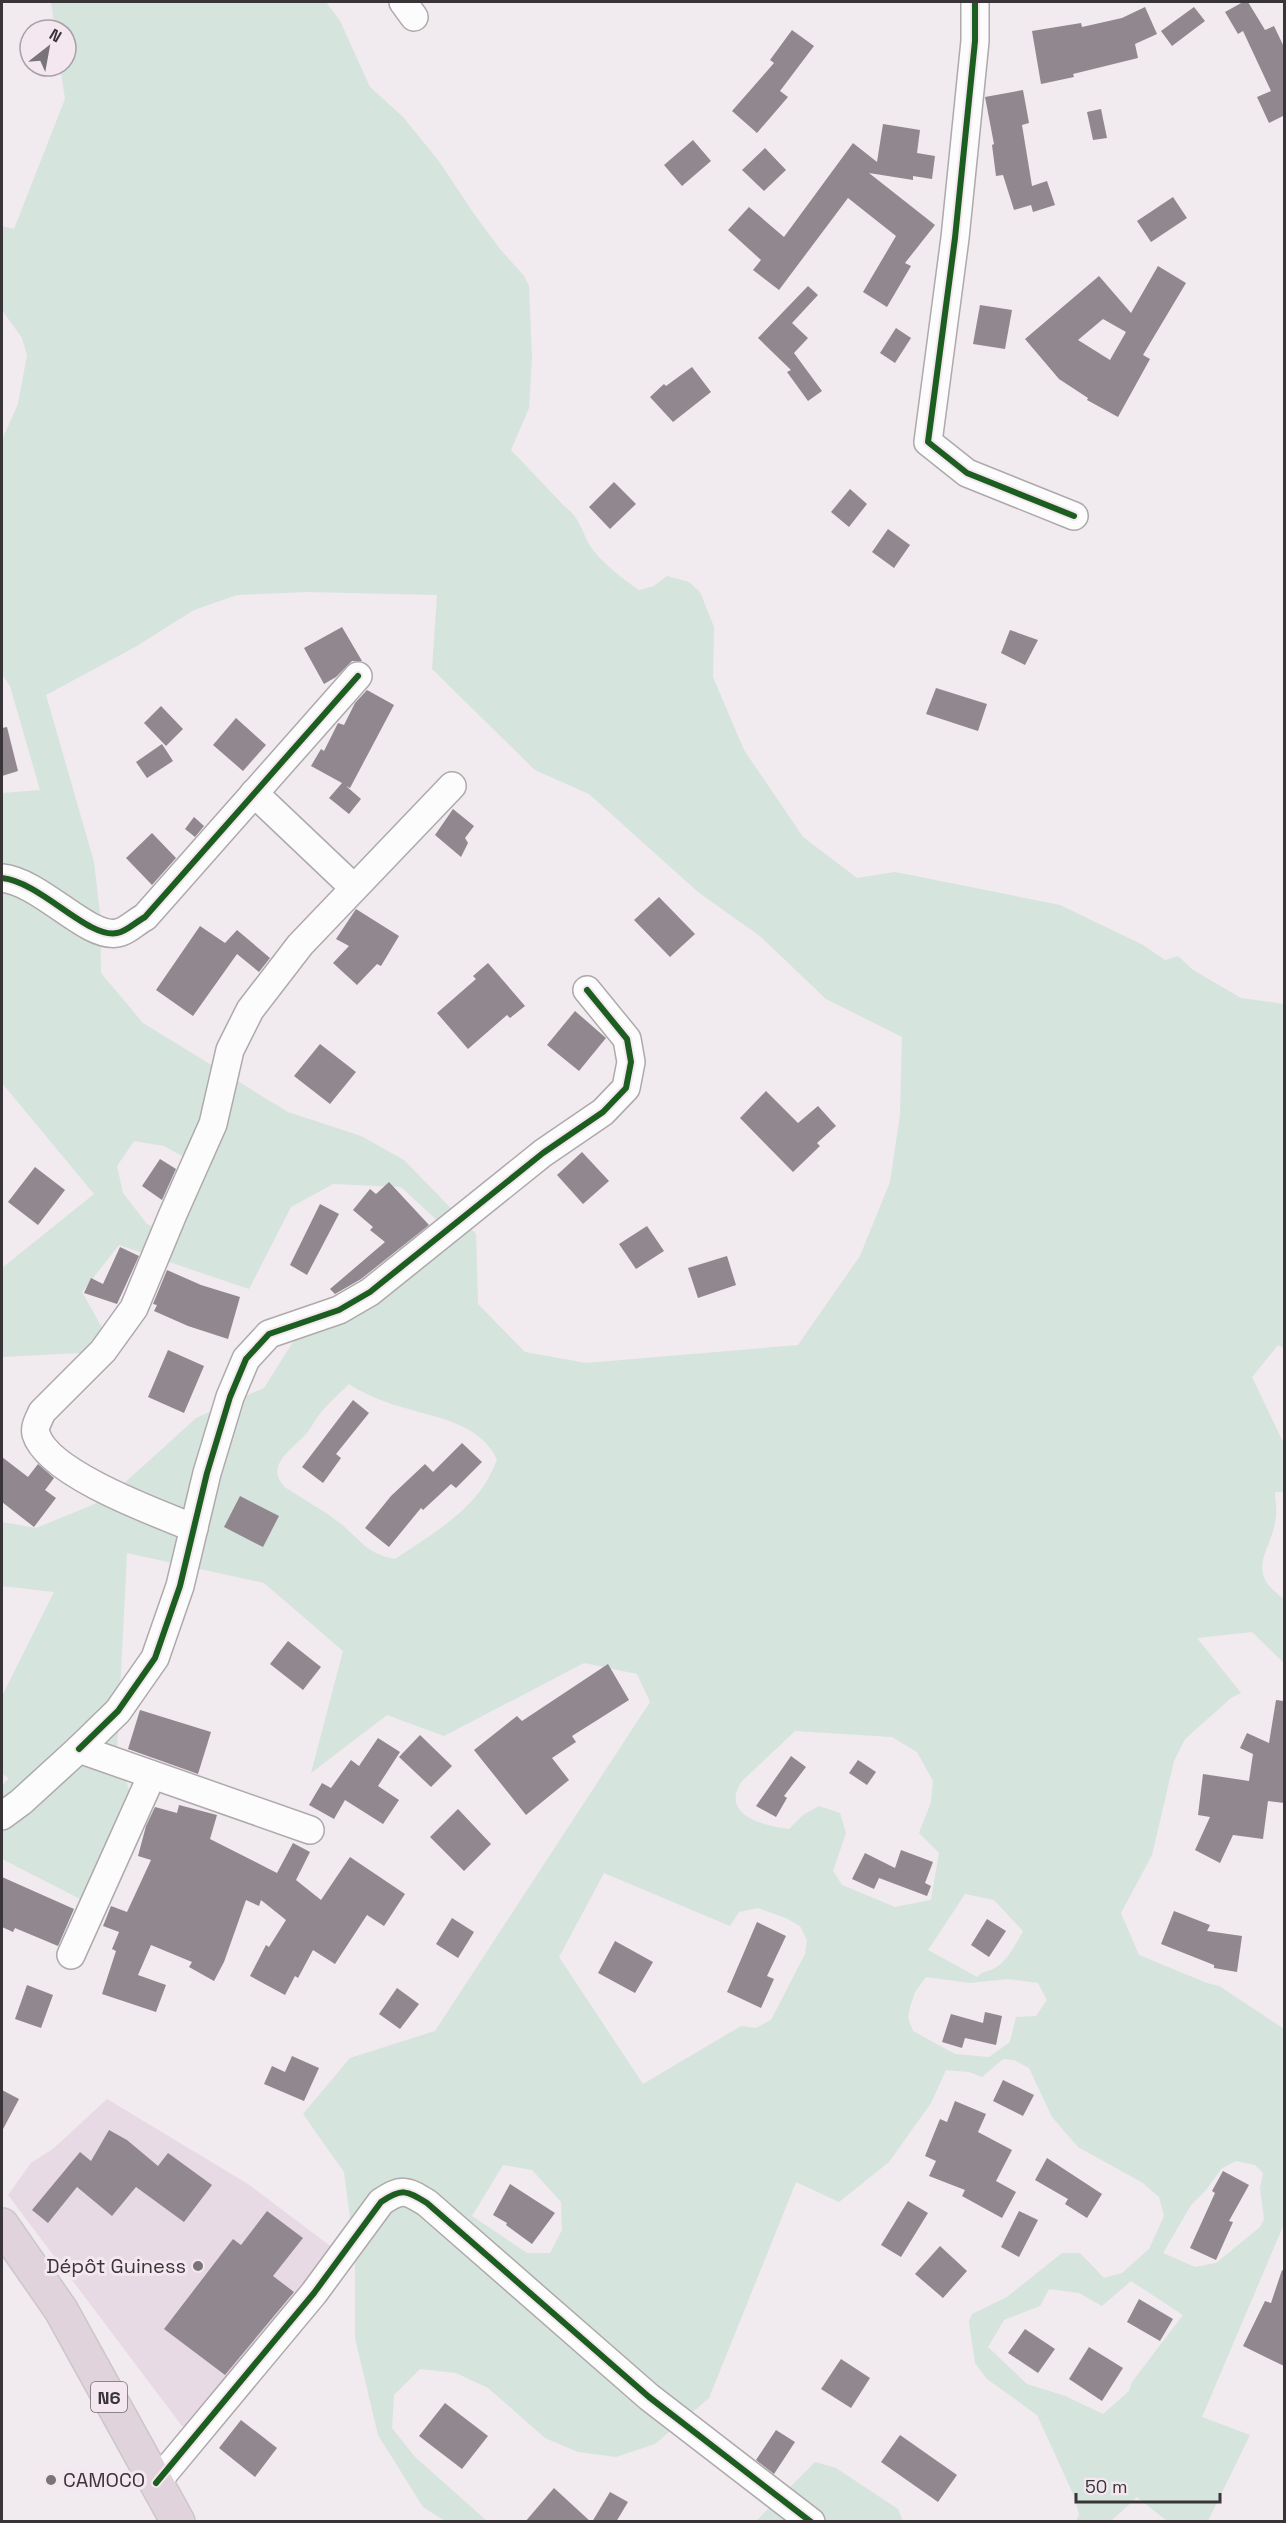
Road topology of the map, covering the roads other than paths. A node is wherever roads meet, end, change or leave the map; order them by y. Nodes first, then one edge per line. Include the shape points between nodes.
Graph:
1 (975, 2) edge
2 (1074, 516) dead end
3 (358, 676) dead end
4 (452, 786) dead end
5 (255, 793) junction
6 (2, 878) edge
7 (353, 887) junction
8 (587, 990) dead end
9 (194, 1528) junction
10 (79, 1749) junction
11 (152, 1775) junction
12 (2, 1816) edge
13 (310, 1830) dead end
14 (71, 1955) dead end
15 (2, 2225) edge
16 (156, 2483) junction
17 (178, 2522) edge
18 (811, 2522) edge

1 - 2 street via 975,41 956,238 928,442 967,473
3 - 5 street
4 - 7 street
5 - 6 street via 145,917 117,933 95,931 54,901 15,879
5 - 7 street
7 - 9 street via 300,945 250,1010 230,1050 213,1124 134,1308 103,1351 42,1413 37,1423 36,1434 45,1449 69,1470 118,1498
8 - 9 street via 627,1040 631,1062 626,1088 603,1112 543,1153 370,1292 339,1310 269,1334 246,1359 230,1397
9 - 10 street via 180,1586 155,1658 118,1711
10 - 11 street
10 - 12 street
11 - 13 street
11 - 14 street
15 - 16 highway, N6 via 61,2310
16 - 17 highway, N6
16 - 18 street via 314,2293 381,2202 396,2193 408,2192 427,2203 649,2397

